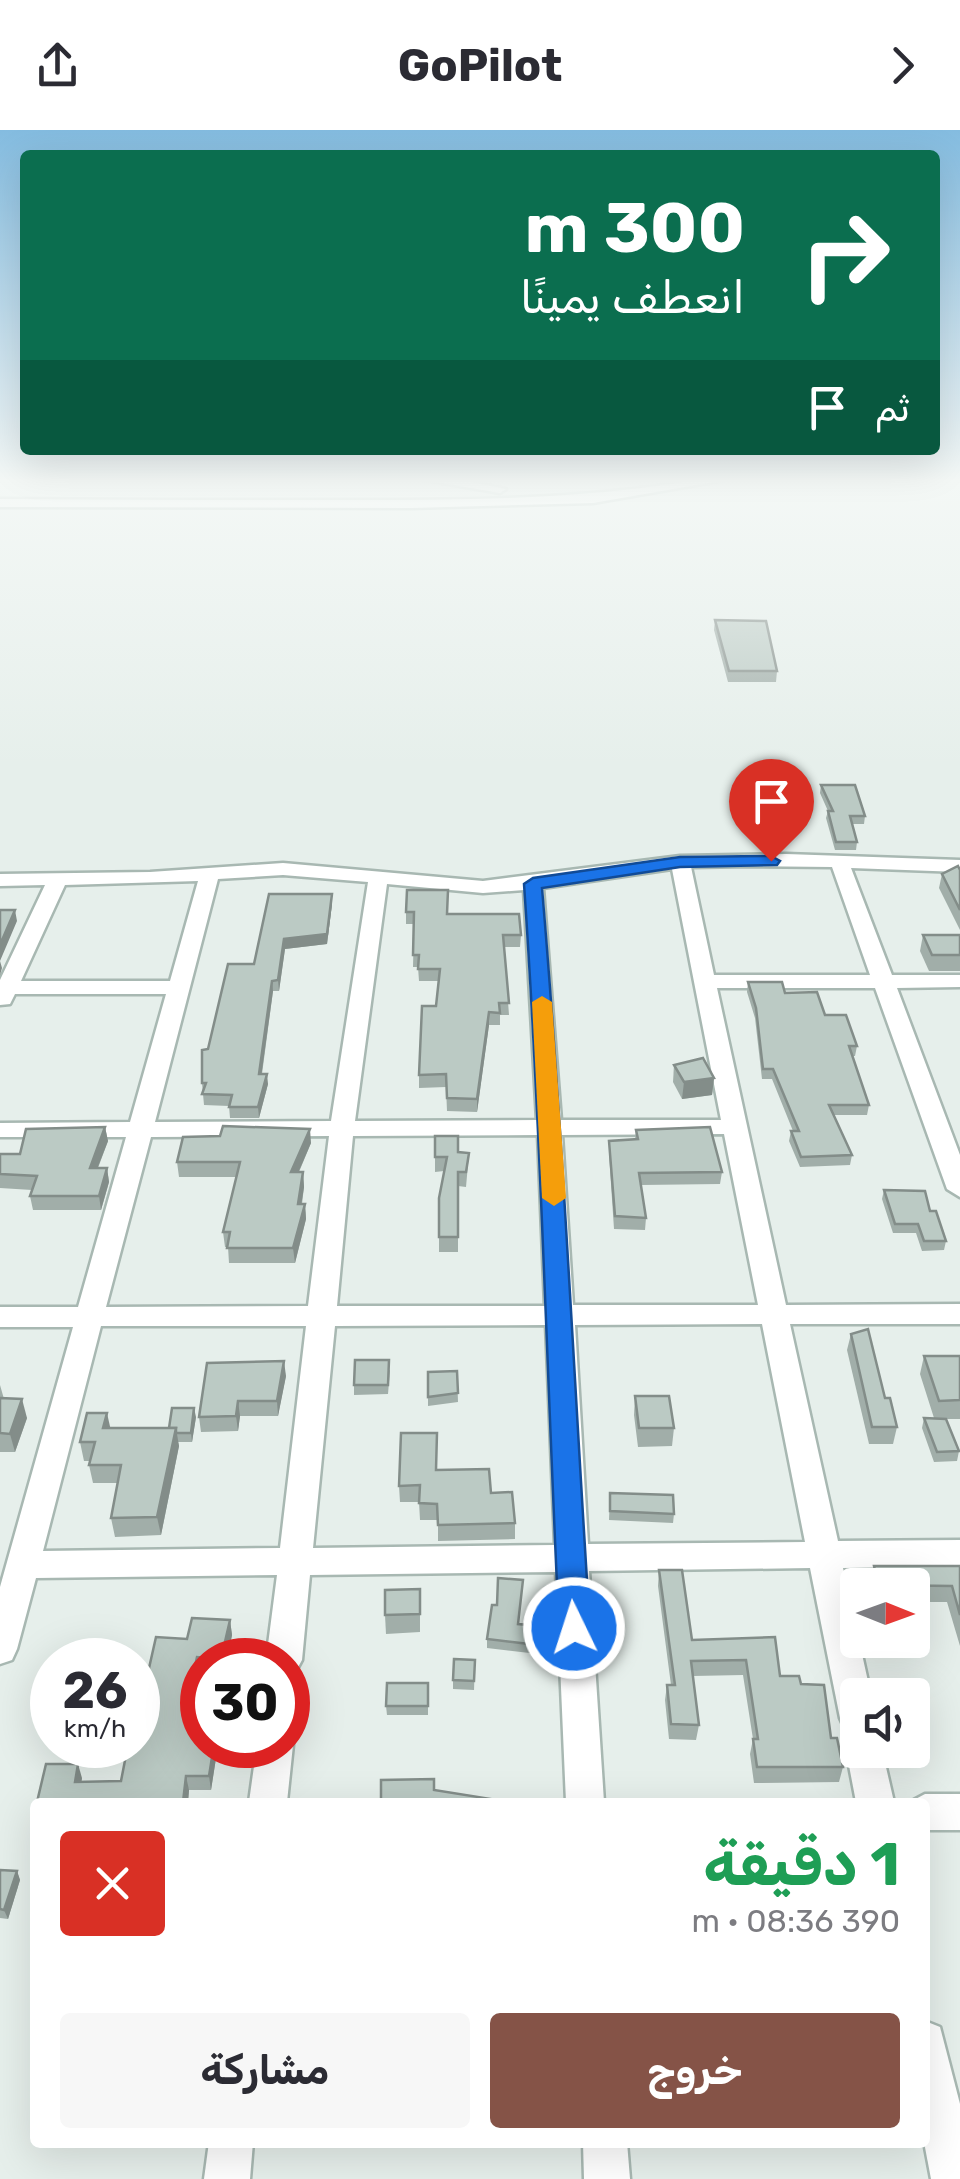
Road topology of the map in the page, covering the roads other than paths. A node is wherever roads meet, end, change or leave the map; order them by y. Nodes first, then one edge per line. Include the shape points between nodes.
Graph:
1 (680, 862) junction
2 (840, 862) junction
3 (960, 866) edge
4 (210, 872) junction
5 (58, 878) junction
6 (378, 878) junction
7 (0, 880) edge
8 (533, 884) junction
9 (880, 981) junction
10 (960, 981) edge
11 (702, 982) junction
12 (178, 987) junction
13 (2, 993) edge
14 (342, 1127) junction
15 (552, 1127) junction
16 (735, 1127) junction
17 (141, 1129) junction
18 (0, 1130) edge
19 (960, 1189) edge
20 (960, 1314) edge
21 (775, 1316) junction
22 (0, 1318) edge
23 (91, 1318) junction
24 (320, 1318) junction
25 (557, 1318) junction
26 (960, 1553) edge
27 (824, 1555) junction
28 (570, 1558) junction
29 (295, 1560) junction
30 (22, 1565) junction
31 (286, 1638) edge
32 (0, 1649) edge
33 (850, 1678) edge
34 (272, 1768) edge
35 (868, 1768) edge
36 (268, 1798) edge
37 (585, 1798) edge
38 (874, 1798) edge
39 (930, 1812) edge
40 (960, 1812) edge
41 (930, 2066) edge
42 (229, 2148) edge
43 (604, 2148) edge
44 (226, 2179) edge
45 (607, 2179) edge
46 (954, 2179) edge

1 - 2 street
1 - 8 street
1 - 11 street
2 - 3 street
2 - 9 street
4 - 5 street
4 - 6 street via 283,869
4 - 12 street
5 - 7 street
5 - 13 street
6 - 8 street
6 - 14 street
8 - 15 street
9 - 10 street
9 - 11 street
9 - 19 street
11 - 16 street
12 - 13 street
12 - 17 street
14 - 15 street
14 - 17 street
14 - 24 street
15 - 16 street
15 - 25 street
16 - 21 street
17 - 18 street
17 - 23 street
20 - 21 street
21 - 25 street
21 - 27 street
22 - 23 street
23 - 24 street
23 - 30 street
24 - 25 street
24 - 29 street
25 - 28 street
26 - 27 street
27 - 28 street
27 - 33 street
28 - 29 street
28 - 37 street
29 - 30 street
29 - 31 street
30 - 32 street
34 - 36 street
35 - 38 street
39 - 40 street
41 - 46 street
42 - 44 street
43 - 45 street

